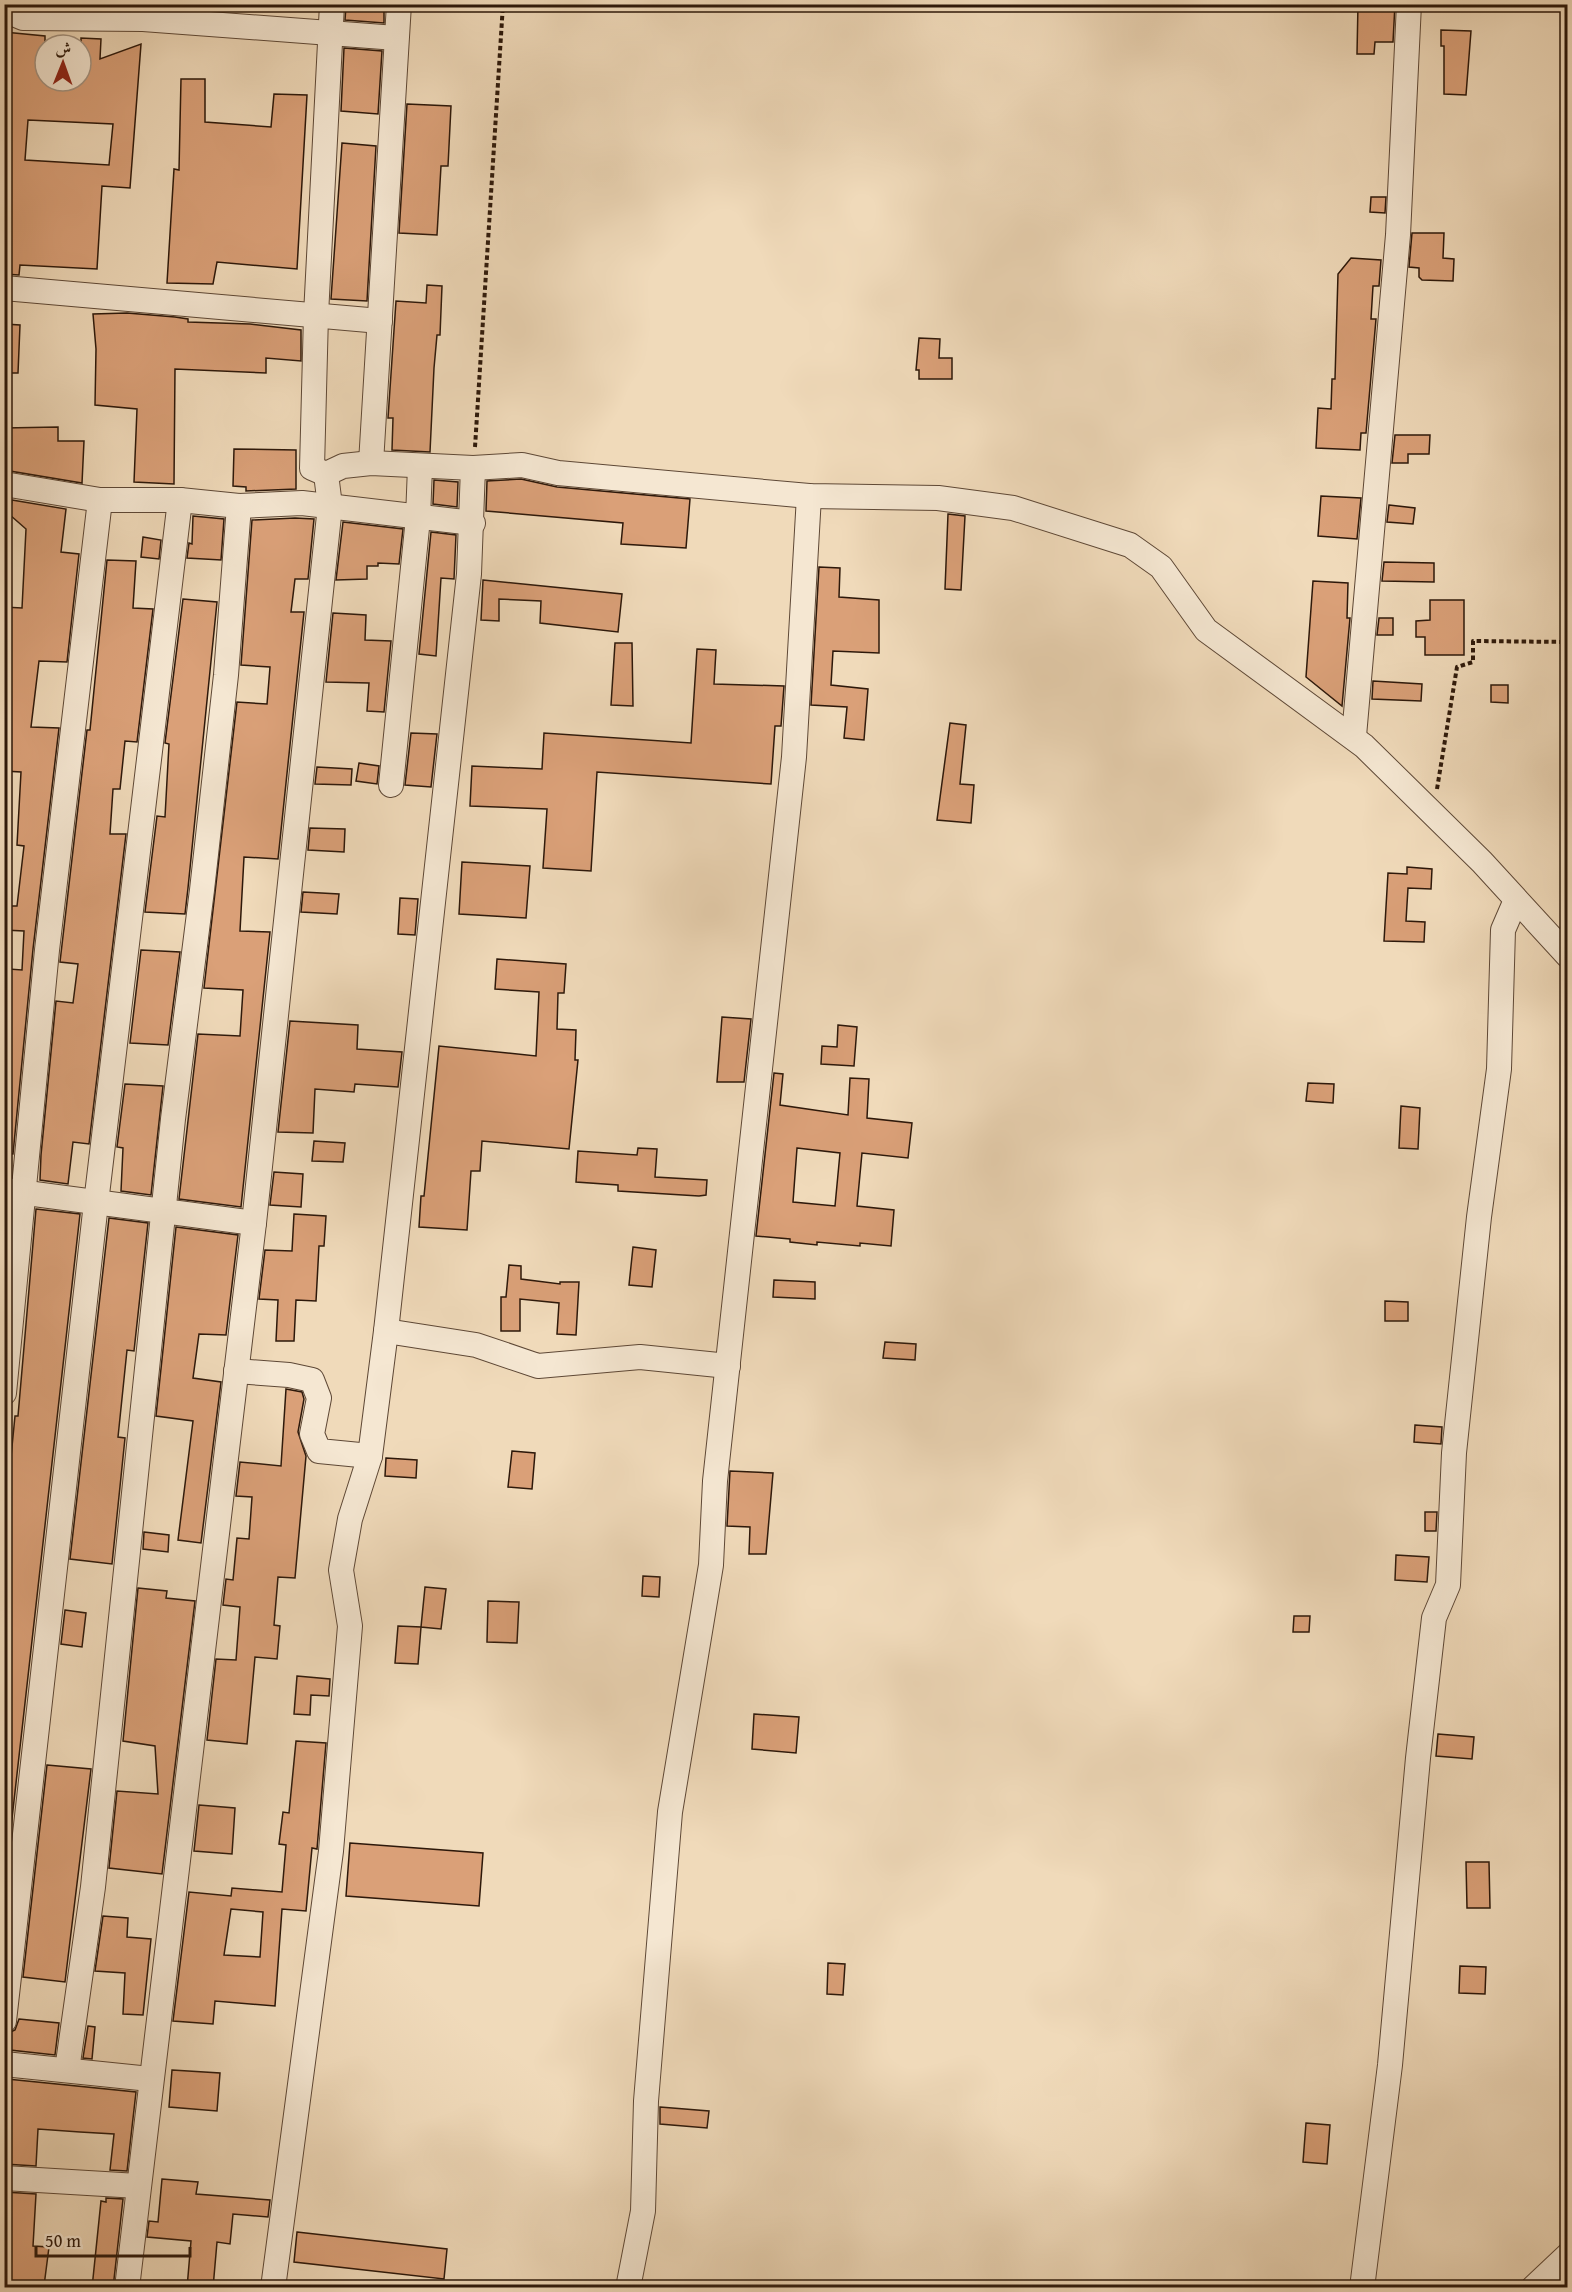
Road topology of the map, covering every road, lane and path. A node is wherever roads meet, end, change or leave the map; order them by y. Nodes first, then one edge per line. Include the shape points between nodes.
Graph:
1 (332, 4) edge
2 (399, 4) edge
3 (503, 4) edge
4 (1409, 4) edge
5 (4, 10) edge
6 (144, 12) edge
7 (330, 33) junction
8 (396, 38) junction
9 (4, 288) edge
10 (316, 315) junction
11 (380, 321) junction
12 (371, 463) junction
13 (420, 467) junction
14 (473, 468) junction
15 (326, 474) junction
16 (4, 484) edge
17 (809, 496) junction
18 (100, 500) junction
19 (180, 501) junction
20 (239, 506) junction
21 (330, 506) junction
22 (418, 518) junction
23 (473, 524) junction
24 (1568, 642) edge
25 (1354, 736) junction
26 (392, 784) dead end
27 (1433, 813) junction
28 (1516, 900) junction
29 (1568, 956) edge
30 (15, 1191) edge
31 (96, 1203) junction
32 (165, 1212) junction
33 (254, 1223) junction
34 (386, 1331) junction
35 (728, 1366) junction
36 (236, 1371) junction
37 (4, 1393) edge
38 (370, 1456) junction
39 (4, 2021) edge
40 (4, 2064) edge
41 (67, 2070) junction
42 (150, 2079) junction
43 (4, 2178) edge
44 (138, 2186) junction
45 (1568, 2255) edge
46 (127, 2288) edge
47 (273, 2288) edge
48 (628, 2288) edge
49 (1362, 2288) edge
50 (1533, 2288) edge

1 - 7 street
2 - 8 street
3 - 14 path
4 - 25 street via 1398,235
5 - 6 street via 23,18
6 - 7 street
7 - 8 street
7 - 10 street
8 - 11 street
9 - 10 street
10 - 11 street
10 - 15 street via 312,468
11 - 12 street
12 - 13 street
12 - 15 street via 343,466
13 - 14 street
13 - 22 street
14 - 17 street via 522,465 558,473
14 - 23 street
15 - 21 street
16 - 18 street
17 - 25 street via 938,498 1013,508 1130,545 1161,567 1206,630
17 - 35 street via 794,757
18 - 19 street
18 - 30 street
19 - 20 street
19 - 31 street
20 - 21 street
20 - 32 street via 226,675
21 - 22 street
21 - 33 street
22 - 23 street
22 - 26 street
23 - 34 street
24 - 27 path via 1473,641 1473,662 1457,667
25 - 27 street
27 - 28 street
28 - 29 street
28 - 49 street via 1503,930 1499,1069 1454,1453 1448,1585 1434,1618 1390,2065
30 - 31 street
30 - 37 street
31 - 32 street
31 - 39 street
32 - 33 street
32 - 41 street via 93,1887
33 - 36 street
34 - 35 street via 476,1345 538,1366 640,1357
34 - 38 street
35 - 48 street via 715,1481 711,1565 670,1812 646,2101 643,2211
36 - 38 street via 312,1380 319,1398 312,1434 319,1451
36 - 42 street
38 - 47 street via 350,1519 341,1570 350,1626 331,1851
40 - 41 street
41 - 42 street
42 - 44 street
43 - 44 street
44 - 46 street
45 - 50 street

